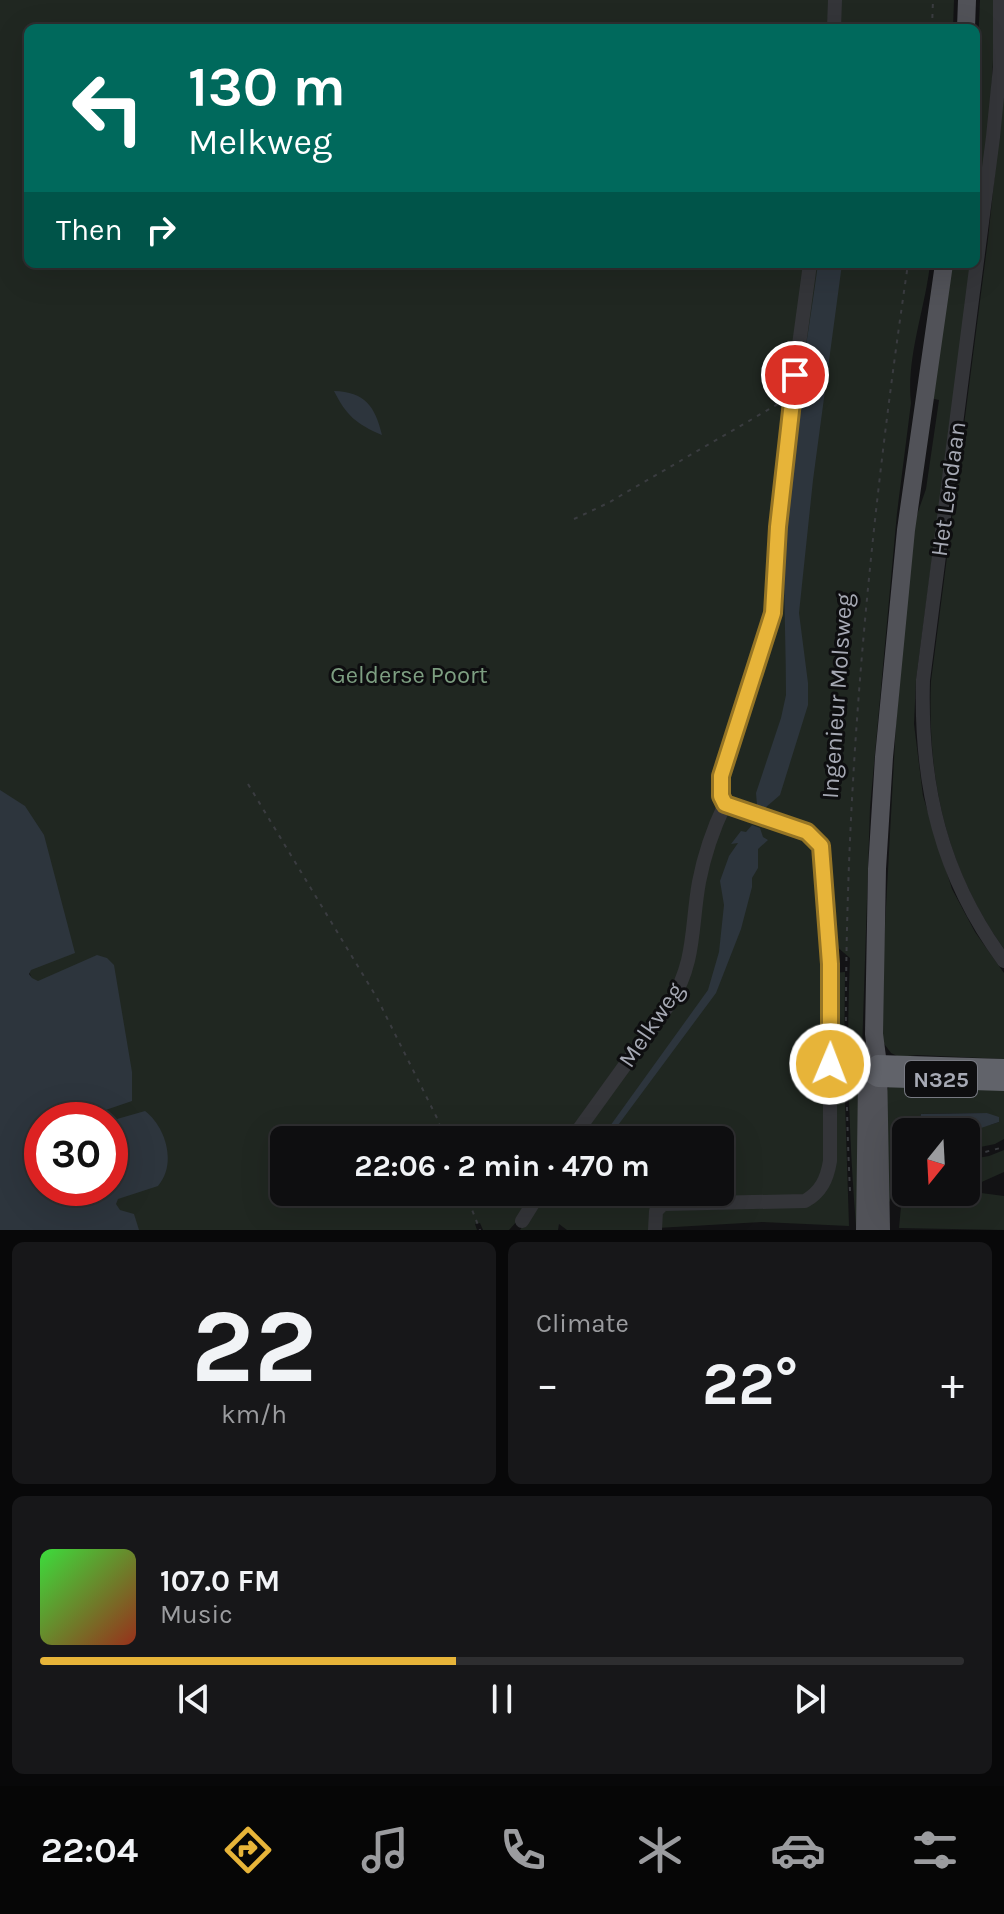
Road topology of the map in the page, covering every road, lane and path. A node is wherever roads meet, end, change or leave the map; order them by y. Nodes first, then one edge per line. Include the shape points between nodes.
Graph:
1 (835, 0) edge
2 (933, 0) edge
3 (967, 0) edge
4 (1000, 0) edge
5 (834, 24) edge
6 (932, 24) edge
7 (966, 24) edge
8 (980, 238) edge
9 (809, 268) edge
10 (907, 268) edge
11 (943, 268) edge
12 (976, 268) edge
13 (791, 402) junction
14 (574, 519) dead end
15 (248, 784) dead end
16 (725, 804) junction
17 (1004, 961) edge
18 (847, 963) junction
19 (830, 964) junction
20 (1004, 1069) edge
21 (875, 1071) junction
22 (1004, 1081) edge
23 (440, 1126) edge
24 (581, 1126) edge
25 (1004, 1147) edge
26 (980, 1153) edge
27 (850, 1198) dead end
28 (471, 1206) edge
29 (531, 1206) edge
30 (896, 1206) edge
31 (894, 1210) dead end
32 (522, 1221) dead end
33 (480, 1230) edge
34 (655, 1230) edge
35 (865, 1230) edge
36 (881, 1230) edge

1 - 5 street
2 - 6 path
3 - 7 main road
4 - 8 street, Het Lendaan via 1000,67
9 - 13 street, Melkweg
10 - 18 path, Ingenieur Molsweg via 883,443 860,690
11 - 21 main road via 894,639 877,869
12 - 17 street, Het Lendaan via 923,680 922,726 929,793 945,853 980,928
13 - 14 path via 775,405
13 - 16 street, Melkweg via 773,613 721,776
15 - 23 path via 377,998
16 - 19 street via 807,832 821,846
16 - 24 street, Melkweg via 699,880 683,979
18 - 19 street
18 - 27 path, Ingenieur Molsweg
19 - 34 street via 830,1161 825,1181 810,1198 794,1203 663,1204 656,1211
20 - 21 highway, N325
21 - 22 highway, N325
21 - 35 main road
21 - 36 main road
25 - 26 path
28 - 33 path
29 - 32 street
30 - 31 path

